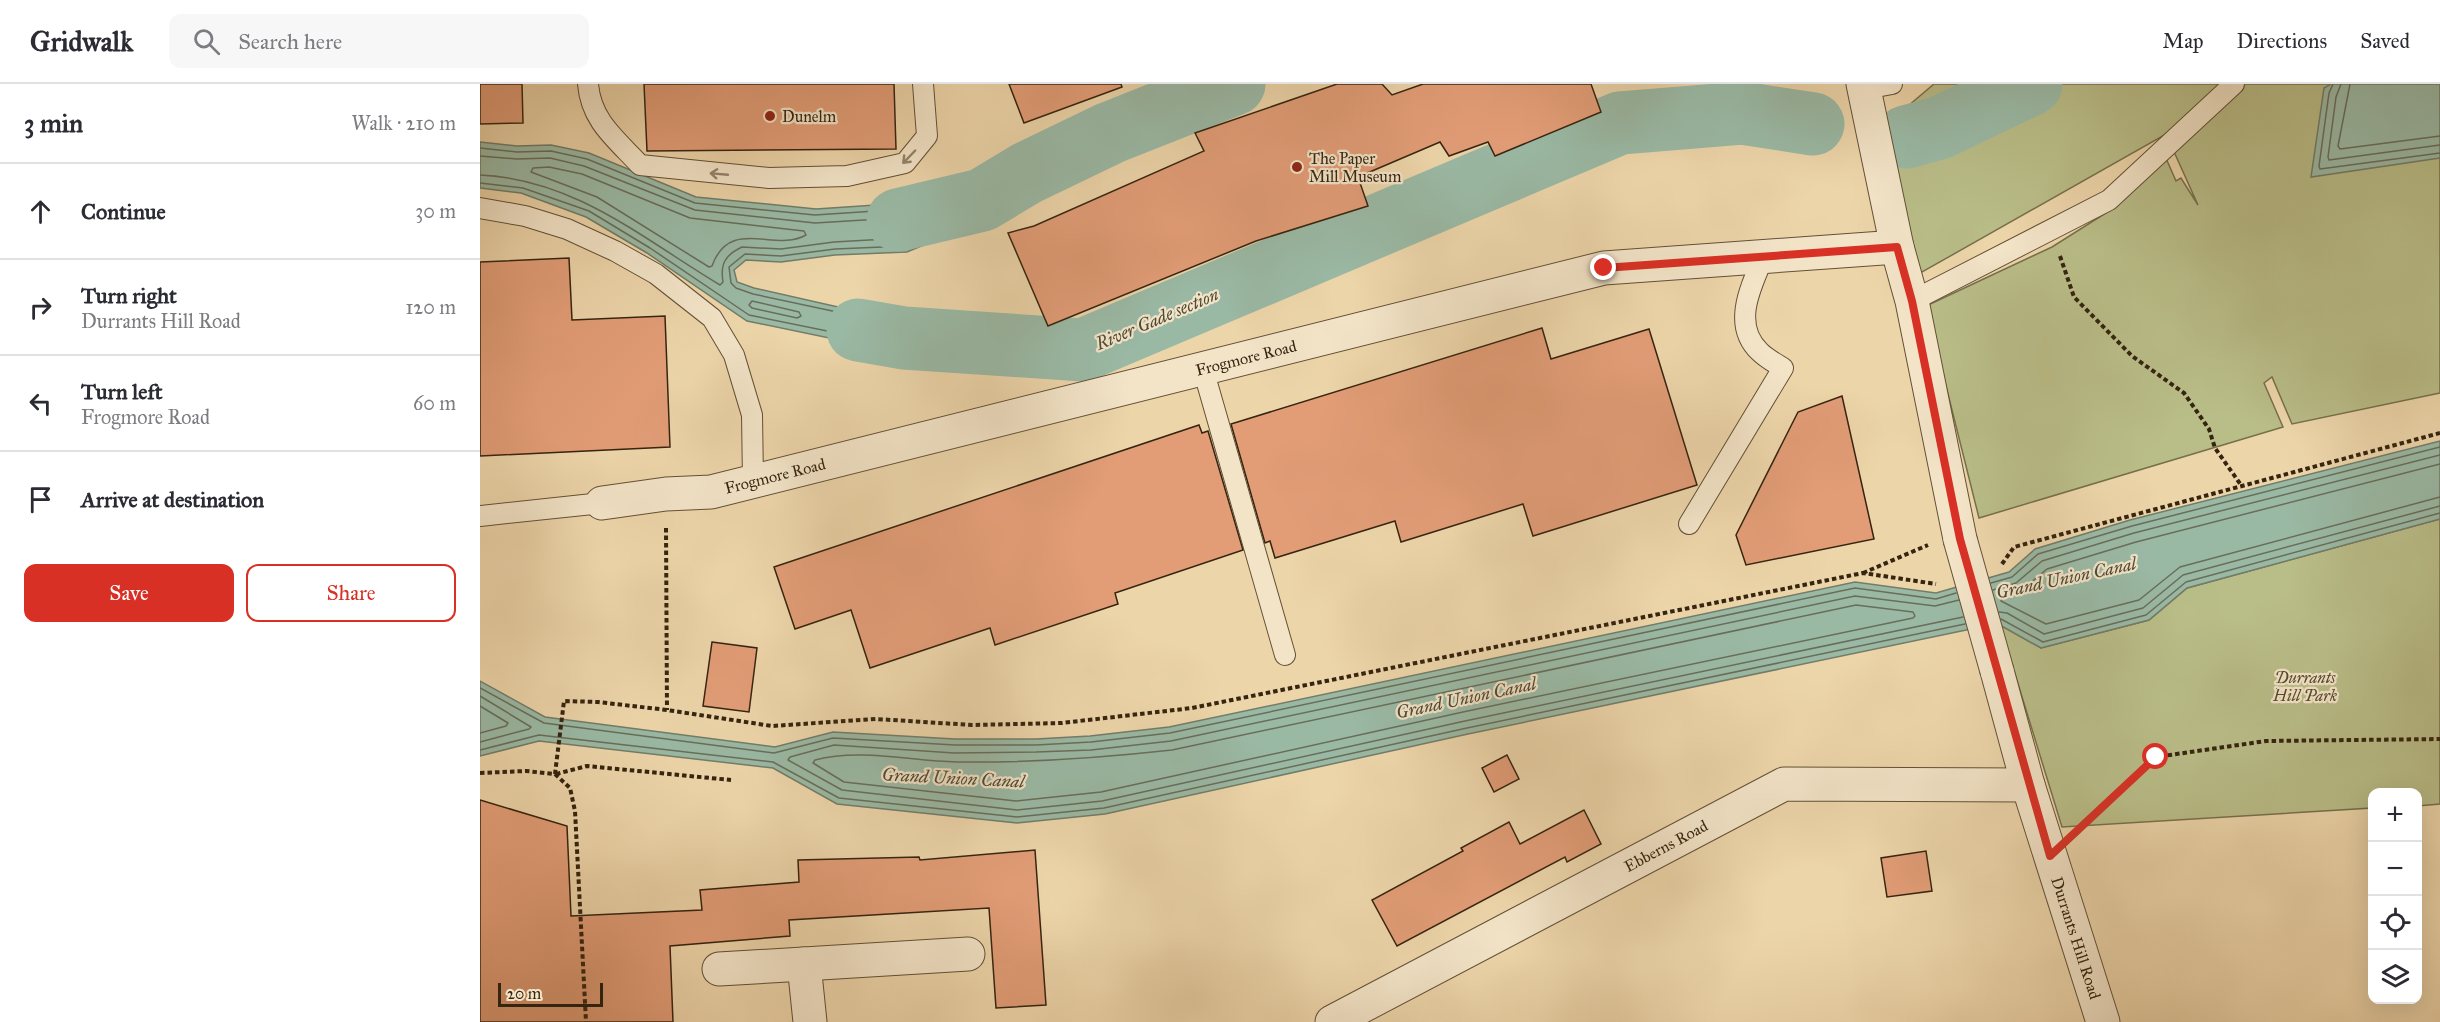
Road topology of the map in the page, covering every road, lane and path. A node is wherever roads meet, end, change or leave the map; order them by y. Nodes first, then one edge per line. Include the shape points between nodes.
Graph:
1 (923, 84) edge
2 (2234, 84) edge
3 (1873, 86) edge
4 (588, 92) edge
5 (480, 208) edge
6 (2051, 230) junction
7 (1897, 247) junction
8 (1764, 256) junction
9 (1912, 301) junction
10 (1203, 369) junction
11 (2440, 433) edge
12 (753, 481) junction
13 (2241, 486) junction
14 (666, 494) junction
15 (602, 503) joint
16 (480, 516) edge
17 (1689, 524) dead end
18 (1945, 542) junction
19 (2000, 568) dead end
20 (1863, 573) junction
21 (1939, 584) dead end
22 (1285, 655) dead end
23 (667, 710) junction
24 (2440, 739) edge
25 (480, 773) edge
26 (555, 774) junction
27 (732, 780) dead end
28 (2028, 785) junction
29 (2050, 856) junction
30 (968, 954) dead end
31 (804, 964) junction
32 (719, 969) dead end
33 (586, 1022) edge
34 (810, 1022) edge
35 (1332, 1022) edge
36 (2103, 1022) edge

1 -> 4 lane via 927,136 905,163 847,176 769,178 640,165 599,122
2 - 6 lane via 2109,200
3 - 7 street, Durrants Hill Road
5 - 12 lane via 556,225 615,251 656,274 712,318 734,354 752,415
6 - 9 lane
6 - 13 path via 2074,297 2132,356 2184,393
7 - 8 street, Frogmore Road
7 - 9 street, Durrants Hill Road
8 - 10 street, Frogmore Road via 1604,268
8 - 17 lane via 1743,312 1748,334 1759,351 1783,368
9 - 18 street, Durrants Hill Road
10 - 12 street, Frogmore Road
10 - 22 lane
11 - 13 path
12 - 14 street, Frogmore Road via 711,492
13 - 19 path via 2014,547
14 - 15 street, Frogmore Road
14 - 23 path
15 - 16 lane
18 - 20 path
18 - 28 street, Durrants Hill Road, bridge via 1997,671
20 - 21 path
20 - 23 path via 1180,710 1062,723 972,725 876,719 772,726
23 - 26 path via 564,701
24 - 29 path via 2266,741 2156,757
25 - 26 path
26 - 27 path via 587,766
26 - 33 path via 570,788 575,811
28 - 29 street, Durrants Hill Road
28 - 35 street, Ebberns Road via 1784,784
29 - 36 street, Durrants Hill Road
30 - 31 street
31 - 32 street
31 - 34 street

